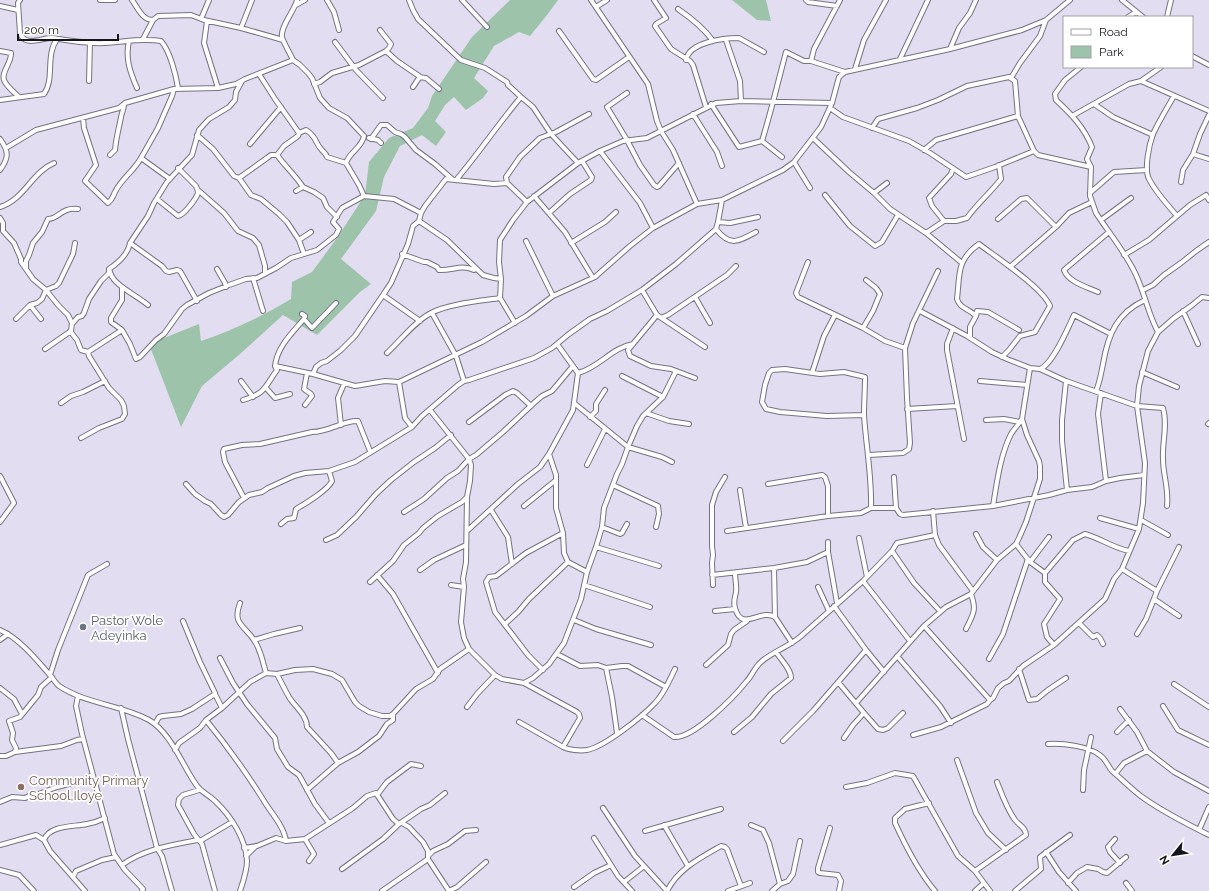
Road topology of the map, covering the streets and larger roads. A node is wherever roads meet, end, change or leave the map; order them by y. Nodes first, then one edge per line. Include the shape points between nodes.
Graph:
1 (20, 0) edge
2 (100, 0) edge
3 (115, 0) edge
4 (133, 0) edge
5 (209, 0) edge
6 (252, 0) edge
7 (297, 0) edge
8 (305, 0) edge
9 (327, 0) edge
10 (409, 0) edge
11 (462, 0) edge
12 (591, 0) edge
13 (608, 0) edge
14 (654, 0) edge
15 (806, 0) edge
16 (840, 0) edge
17 (886, 0) edge
18 (928, 0) edge
19 (976, 0) edge
20 (1070, 0) edge
21 (1122, 0) edge
22 (1171, 0) edge
23 (296, 5) junction
24 (0, 6) edge
25 (837, 6) junction
26 (596, 7) junction
27 (678, 9) dead end
28 (18, 10) junction
29 (1136, 12) junction
30 (1130, 16) edge
31 (1142, 16) edge
32 (1167, 16) edge
33 (201, 19) junction
34 (153, 20) junction
35 (1046, 20) junction
36 (207, 21) junction
37 (487, 27) dead end
38 (241, 28) junction
39 (339, 30) dead end
40 (380, 30) dead end
41 (559, 31) dead end
42 (143, 39) junction
43 (57, 40) junction
44 (283, 40) junction
45 (726, 40) junction
46 (129, 41) junction
47 (712, 41) junction
48 (90, 42) junction
49 (335, 42) dead end
50 (950, 49) junction
51 (0, 50) edge
52 (386, 51) junction
53 (764, 52) dead end
54 (629, 57) junction
55 (1193, 57) edge
56 (900, 59) junction
57 (293, 60) junction
58 (686, 60) junction
59 (811, 61) junction
60 (1209, 65) edge
61 (353, 66) junction
62 (1079, 68) edge
63 (1160, 68) edge
64 (855, 69) junction
65 (845, 72) junction
66 (259, 74) junction
67 (419, 77) junction
68 (1011, 78) junction
69 (88, 81) dead end
70 (242, 81) junction
71 (1141, 81) junction
72 (314, 84) junction
73 (412, 87) dead end
74 (137, 88) dead end
75 (218, 88) junction
76 (439, 88) dead end
77 (176, 89) junction
78 (627, 93) dead end
79 (1174, 96) junction
80 (19, 97) junction
81 (521, 97) junction
82 (383, 98) dead end
83 (0, 100) edge
84 (742, 101) junction
85 (774, 102) junction
86 (832, 103) junction
87 (124, 104) junction
88 (711, 104) junction
89 (1094, 104) junction
90 (281, 107) junction
91 (706, 107) junction
92 (830, 108) junction
93 (1209, 111) edge
94 (589, 114) dead end
95 (693, 114) junction
96 (1209, 115) edge
97 (1018, 116) junction
98 (1072, 116) junction
99 (83, 118) junction
100 (872, 128) junction
101 (661, 131) junction
102 (299, 133) junction
103 (551, 134) junction
104 (197, 135) junction
105 (1153, 135) junction
106 (364, 136) junction
107 (371, 138) junction
108 (813, 138) junction
109 (0, 139) edge
110 (627, 140) junction
111 (762, 141) junction
112 (381, 143) dead end
113 (250, 144) dead end
114 (6, 148) junction
115 (924, 150) junction
116 (600, 151) junction
117 (1034, 151) junction
118 (1193, 154) junction
119 (110, 155) dead end
120 (277, 155) junction
121 (782, 157) dead end
122 (140, 158) junction
123 (1209, 159) edge
124 (580, 162) junction
125 (794, 162) junction
126 (54, 163) dead end
127 (346, 163) junction
128 (679, 163) junction
129 (999, 165) junction
130 (722, 166) dead end
131 (1091, 167) junction
132 (178, 168) junction
133 (953, 168) junction
134 (0, 170) edge
135 (1147, 170) junction
136 (951, 174) junction
137 (960, 174) junction
138 (238, 178) junction
139 (170, 179) junction
140 (454, 180) junction
141 (1181, 182) dead end
142 (507, 183) junction
143 (887, 183) dead end
144 (303, 188) junction
145 (810, 188) dead end
146 (198, 190) junction
147 (296, 191) dead end
148 (874, 193) junction
149 (1090, 193) junction
150 (364, 196) junction
151 (534, 196) junction
152 (825, 196) dead end
153 (1131, 198) dead end
154 (157, 199) junction
155 (722, 200) junction
156 (1209, 200) edge
157 (527, 202) junction
158 (1092, 202) junction
159 (697, 204) junction
160 (0, 207) edge
161 (78, 210) dead end
162 (616, 212) dead end
163 (421, 213) junction
164 (549, 213) junction
165 (898, 215) junction
166 (337, 216) junction
167 (1177, 216) junction
168 (758, 217) dead end
169 (0, 218) edge
170 (998, 219) dead end
171 (419, 220) junction
172 (1101, 220) junction
173 (944, 221) junction
174 (718, 222) junction
175 (1056, 227) junction
176 (653, 228) junction
177 (716, 229) junction
178 (311, 232) dead end
179 (756, 232) dead end
180 (1109, 232) junction
181 (0, 233) edge
182 (5, 233) junction
183 (926, 233) junction
184 (299, 240) junction
185 (526, 241) dead end
186 (572, 242) junction
187 (1209, 242) edge
188 (75, 243) dead end
189 (130, 243) junction
190 (304, 254) junction
191 (402, 254) junction
192 (1124, 255) junction
193 (23, 262) junction
194 (808, 262) dead end
195 (962, 263) junction
196 (736, 266) dead end
197 (1010, 267) junction
198 (109, 269) junction
199 (217, 269) dead end
200 (477, 270) junction
201 (938, 272) dead end
202 (265, 274) junction
203 (253, 278) junction
204 (592, 278) junction
205 (501, 279) junction
206 (866, 280) dead end
207 (226, 287) junction
208 (122, 288) junction
209 (46, 290) junction
210 (642, 290) junction
211 (1142, 290) junction
212 (1098, 292) dead end
213 (1209, 293) edge
214 (383, 295) junction
215 (553, 296) junction
216 (695, 297) junction
217 (1202, 297) junction
218 (500, 298) junction
219 (1209, 298) edge
220 (1145, 300) junction
221 (196, 301) junction
222 (336, 304) dead end
223 (30, 305) junction
224 (148, 305) dead end
225 (263, 311) dead end
226 (920, 311) junction
227 (1183, 311) junction
228 (432, 313) junction
229 (302, 314) dead end
230 (657, 315) junction
231 (835, 315) junction
232 (976, 316) junction
233 (663, 317) junction
234 (16, 319) dead end
235 (41, 319) dead end
236 (304, 319) junction
237 (420, 321) junction
238 (515, 322) junction
239 (710, 323) dead end
240 (72, 324) junction
241 (863, 328) junction
242 (953, 328) junction
243 (122, 330) junction
244 (1019, 330) dead end
245 (70, 331) junction
246 (1158, 332) junction
247 (1111, 334) junction
248 (970, 338) junction
249 (557, 344) junction
250 (633, 344) junction
251 (1198, 344) dead end
252 (625, 345) junction
253 (706, 347) dead end
254 (905, 348) junction
255 (45, 349) dead end
256 (628, 350) junction
257 (88, 352) junction
258 (387, 353) dead end
259 (456, 356) junction
260 (1002, 357) junction
261 (275, 366) junction
262 (573, 366) junction
263 (1030, 368) junction
264 (1040, 370) junction
265 (676, 371) junction
266 (1142, 372) junction
267 (307, 373) junction
268 (578, 373) junction
269 (812, 373) junction
270 (313, 374) junction
271 (622, 376) dead end
272 (695, 378) dead end
273 (105, 381) junction
274 (241, 381) dead end
275 (464, 381) junction
276 (980, 381) dead end
277 (1066, 381) junction
278 (399, 382) junction
279 (344, 384) junction
280 (1027, 385) junction
281 (1177, 387) dead end
282 (266, 388) junction
283 (605, 390) dead end
284 (1099, 392) junction
285 (290, 394) dead end
286 (253, 397) junction
287 (663, 397) junction
288 (243, 400) dead end
289 (61, 403) dead end
290 (574, 403) junction
291 (306, 406) dead end
292 (531, 406) junction
293 (957, 406) junction
294 (1137, 406) junction
295 (907, 409) junction
296 (430, 410) junction
297 (646, 413) junction
298 (864, 414) junction
299 (590, 417) junction
300 (986, 420) dead end
301 (1021, 420) junction
302 (469, 422) dead end
303 (689, 424) dead end
304 (341, 425) junction
305 (412, 427) junction
306 (605, 430) junction
307 (451, 435) junction
308 (81, 438) dead end
309 (964, 439) dead end
310 (628, 447) junction
311 (370, 451) junction
312 (549, 454) junction
313 (868, 456) junction
314 (469, 459) junction
315 (672, 462) dead end
316 (587, 464) dead end
317 (329, 471) junction
318 (1144, 475) junction
319 (0, 476) edge
320 (725, 477) dead end
321 (894, 477) dead end
322 (556, 480) junction
323 (1106, 481) junction
324 (186, 484) dead end
325 (768, 484) dead end
326 (613, 485) junction
327 (740, 490) dead end
328 (1067, 490) junction
329 (467, 497) junction
330 (244, 498) junction
331 (1033, 498) junction
332 (524, 506) dead end
333 (993, 506) junction
334 (1167, 506) dead end
335 (871, 508) junction
336 (896, 508) junction
337 (491, 510) junction
338 (933, 511) junction
339 (404, 512) dead end
340 (828, 516) junction
341 (1100, 518) dead end
342 (1141, 520) junction
343 (0, 522) edge
344 (281, 524) dead end
345 (626, 524) dead end
346 (602, 527) junction
347 (656, 527) dead end
348 (746, 528) junction
349 (1139, 529) junction
350 (727, 531) dead end
351 (467, 532) junction
352 (563, 533) junction
353 (976, 534) dead end
354 (935, 535) junction
355 (1168, 535) dead end
356 (1049, 537) dead end
357 (859, 538) dead end
358 (326, 540) dead end
359 (828, 542) dead end
360 (466, 544) junction
361 (1016, 544) junction
362 (596, 547) junction
363 (1179, 548) dead end
364 (892, 551) junction
365 (1129, 551) junction
366 (828, 552) junction
367 (997, 560) junction
368 (1029, 560) junction
369 (568, 562) junction
370 (107, 564) dead end
371 (512, 564) junction
372 (659, 566) dead end
373 (774, 568) junction
374 (1122, 569) junction
375 (420, 570) dead end
376 (587, 572) junction
377 (735, 573) junction
378 (1045, 573) junction
379 (378, 575) junction
380 (712, 575) junction
381 (867, 577) junction
382 (863, 581) junction
383 (370, 582) dead end
384 (451, 585) dead end
385 (584, 585) junction
386 (713, 585) dead end
387 (818, 586) dead end
388 (464, 587) junction
389 (972, 592) junction
390 (1157, 592) junction
391 (1154, 599) junction
392 (240, 603) dead end
393 (836, 605) junction
394 (650, 607) dead end
395 (735, 609) junction
396 (715, 611) dead end
397 (829, 611) junction
398 (940, 611) junction
399 (775, 616) junction
400 (1180, 616) dead end
401 (574, 620) junction
402 (748, 620) junction
403 (183, 621) dead end
404 (1080, 622) junction
405 (505, 624) junction
406 (924, 626) junction
407 (300, 628) dead end
408 (966, 629) dead end
409 (0, 630) edge
410 (8, 634) junction
411 (1137, 634) dead end
412 (0, 640) edge
413 (254, 640) junction
414 (910, 641) junction
415 (792, 643) junction
416 (1104, 644) dead end
417 (651, 645) dead end
418 (1054, 645) junction
419 (469, 649) junction
420 (866, 650) junction
421 (776, 652) junction
422 (557, 654) junction
423 (897, 656) junction
424 (220, 658) dead end
425 (989, 659) dead end
426 (706, 665) dead end
427 (606, 668) junction
428 (675, 669) dead end
429 (1019, 669) junction
430 (543, 670) junction
431 (438, 672) junction
432 (884, 672) junction
433 (266, 673) junction
434 (277, 674) junction
435 (495, 675) junction
436 (51, 676) junction
437 (1066, 678) dead end
438 (838, 682) junction
439 (524, 683) junction
440 (1174, 684) dead end
441 (0, 688) edge
442 (666, 688) junction
443 (239, 692) junction
444 (214, 694) junction
445 (78, 696) junction
446 (990, 700) junction
447 (856, 703) junction
448 (1163, 706) dead end
449 (467, 707) dead end
450 (1209, 707) edge
451 (121, 708) junction
452 (222, 708) junction
453 (1120, 709) dead end
454 (864, 713) junction
455 (903, 713) dead end
456 (22, 714) junction
457 (642, 714) junction
458 (391, 715) junction
459 (206, 720) junction
460 (1129, 720) junction
461 (519, 722) dead end
462 (951, 722) junction
463 (155, 724) junction
464 (734, 732) dead end
465 (1117, 732) dead end
466 (617, 734) junction
467 (913, 735) dead end
468 (1091, 737) dead end
469 (844, 738) dead end
470 (83, 739) junction
471 (783, 741) dead end
472 (179, 743) junction
473 (171, 744) junction
474 (1048, 744) dead end
475 (1209, 746) edge
476 (563, 747) junction
477 (1088, 749) junction
478 (175, 750) junction
479 (1147, 751) junction
480 (15, 752) junction
481 (0, 756) edge
482 (957, 760) dead end
483 (338, 764) junction
484 (421, 766) dead end
485 (1116, 773) junction
486 (92, 775) junction
487 (996, 782) dead end
488 (846, 787) dead end
489 (199, 790) junction
490 (307, 790) junction
491 (1083, 790) dead end
492 (1209, 791) edge
493 (445, 793) dead end
494 (377, 795) junction
495 (0, 802) edge
496 (929, 802) junction
497 (1209, 807) edge
498 (604, 808) dead end
499 (721, 809) dead end
500 (105, 818) junction
501 (232, 822) junction
502 (329, 824) junction
503 (400, 824) junction
504 (664, 825) junction
505 (751, 825) dead end
506 (830, 828) dead end
507 (476, 830) dead end
508 (1199, 830) junction
509 (645, 831) dead end
510 (1070, 835) dead end
511 (1209, 835) edge
512 (594, 838) dead end
513 (305, 839) junction
514 (1115, 839) dead end
515 (44, 840) junction
516 (199, 840) junction
517 (286, 841) junction
518 (800, 841) dead end
519 (0, 845) edge
520 (257, 846) junction
521 (157, 848) junction
522 (244, 848) junction
523 (1006, 850) junction
524 (428, 851) junction
525 (433, 852) junction
526 (1046, 852) junction
527 (246, 856) junction
528 (116, 857) junction
529 (1126, 857) dead end
530 (428, 858) junction
531 (309, 862) dead end
532 (486, 862) dead end
533 (1120, 863) junction
534 (122, 865) junction
535 (611, 865) junction
536 (688, 866) junction
537 (643, 867) junction
538 (17, 869) dead end
539 (342, 869) dead end
540 (0, 870) edge
541 (975, 871) junction
542 (13, 872) junction
543 (73, 877) junction
544 (624, 882) junction
545 (750, 883) dead end
546 (984, 883) junction
547 (1068, 883) junction
548 (1126, 883) dead end
549 (780, 884) junction
550 (741, 886) junction
551 (574, 887) dead end
552 (34, 891) edge
553 (85, 891) edge
554 (142, 891) edge
555 (172, 891) edge
556 (216, 891) edge
557 (240, 891) edge
558 (382, 891) edge
559 (449, 891) edge
560 (632, 891) edge
561 (667, 891) edge
562 (728, 891) edge
563 (772, 891) edge
564 (839, 891) edge
565 (936, 891) edge
566 (975, 891) edge
567 (990, 891) edge
568 (1015, 891) edge
569 (1076, 891) edge
570 (1132, 891) edge

1 - 28 street
2 - 3 street
4 - 34 street via 144,18
5 - 33 street
6 - 38 street
7 - 23 street
8 - 23 street
9 - 39 street via 334,12
10 - 81 street via 418,18 461,60 485,68 507,82
11 - 37 street
12 - 26 street
13 - 26 street
14 - 58 street via 666,18 655,26 670,49
15 - 25 street
16 - 25 street
17 - 64 street via 864,40
18 - 56 street
19 - 50 street
20 - 35 street
21 - 29 street
22 - 32 street
23 - 44 street via 284,28
24 - 28 street
25 - 59 street via 814,49
26 - 54 street
27 - 47 street via 694,20
28 - 43 street via 20,33 23,38 39,41 51,38
29 - 30 street
29 - 31 street
33 - 34 street via 191,15 170,15 158,16
33 - 36 street
34 - 42 street
35 - 50 street via 1022,30
35 - 68 street via 1040,36
36 - 38 street
36 - 75 street via 204,43
38 - 44 street
40 - 52 street via 391,44
41 - 54 street via 593,79 596,80
42 - 46 street
42 - 77 street via 163,43 174,69
43 - 48 street
43 - 80 street via 52,49 45,92 40,95
44 - 57 street
45 - 47 street
45 - 53 street via 738,38
45 - 84 street via 740,81
46 - 48 street
46 - 74 street via 128,66
47 - 58 street via 697,46 688,54
48 - 69 street
49 - 61 street
50 - 56 street
51 - 80 street via 11,53 3,78
52 - 61 street
52 - 67 street
54 - 101 street via 648,84
55 - 60 street
56 - 64 street
57 - 66 street
57 - 72 street via 308,73
58 - 91 street via 690,61 695,69
59 - 65 street
59 - 85 street via 804,61 786,52
61 - 72 street via 332,73
61 - 82 street
62 - 98 street via 1065,80 1055,94 1056,100
63 - 71 street
64 - 65 street
65 - 86 street via 839,78
66 - 70 street
66 - 90 street
67 - 73 street
67 - 76 street via 426,78
68 - 97 street via 1015,81
68 - 100 street via 967,86 917,108 878,119
70 - 75 street
70 - 104 street via 235,100 229,107 209,119
71 - 79 street
71 - 89 street via 1129,84
72 - 106 street via 320,98 329,108 347,118
75 - 77 street
77 - 87 street
77 - 122 street via 158,128
78 - 110 street via 607,107
79 - 93 street
79 - 105 street
80 - 83 street
81 - 103 street via 533,106
81 - 140 street
84 - 85 street
84 - 88 street
85 - 86 street
85 - 111 street
86 - 92 street
87 - 99 street via 119,108
87 - 119 street via 124,112 116,133 115,150
88 - 91 street
88 - 111 street via 739,147
89 - 98 street
89 - 105 street via 1113,117
90 - 102 street
90 - 113 street
91 - 95 street
92 - 100 street via 843,117
92 - 108 street
94 - 103 street
95 - 101 street
95 - 130 street
96 - 118 street
97 - 115 street via 936,140
97 - 117 street
98 - 131 street via 1084,129 1092,147 1086,159
99 - 114 street via 36,130
99 - 122 street via 90,151 96,164 85,181 108,203
100 - 115 street via 895,135
101 - 110 street via 644,139
101 - 128 street
102 - 120 street via 279,150
102 - 127 street via 306,130 313,134 328,157
103 - 124 street
103 - 142 street via 540,138 520,157 506,177
104 - 132 street via 192,155
104 - 138 street via 213,148
105 - 135 street
106 - 107 street
106 - 127 street
107 - 112 street
107 - 140 street via 381,125 390,126
108 - 125 street
108 - 148 street
109 - 114 street
110 - 116 street
110 - 128 street via 640,165 657,187
111 - 121 street
114 - 134 street via 6,161
115 - 133 street
116 - 124 street
116 - 176 street via 640,202
117 - 129 street
117 - 131 street via 1047,158
118 - 123 street
118 - 141 street via 1183,170
120 - 138 street via 271,155
120 - 144 street
122 - 139 street
124 - 151 street
124 - 164 street via 592,177 591,180
125 - 145 street
125 - 155 street
126 - 160 street via 39,172 16,199
127 - 150 street
128 - 159 street
129 - 137 street via 966,177
129 - 173 street via 1001,180 967,218
131 - 149 street
132 - 139 street
132 - 146 street
133 - 136 street
133 - 137 street
135 - 149 street via 1114,172
135 - 167 street via 1149,179
136 - 137 street
136 - 173 street via 929,198
138 - 184 street via 251,195 261,198 280,214
139 - 154 street
140 - 142 street
140 - 163 street via 446,179
142 - 157 street
143 - 148 street
144 - 147 street
144 - 166 street via 322,198
146 - 154 street via 181,216
146 - 202 street via 224,213 238,231 253,238 259,245
148 - 165 street
149 - 158 street
150 - 163 street via 394,199
150 - 166 street via 342,208
151 - 157 street
151 - 164 street
152 - 165 street via 850,226 876,246 882,242
153 - 172 street
154 - 189 street
155 - 159 street
155 - 174 street
156 - 167 street via 1206,195
157 - 205 street via 500,240
158 - 172 street
158 - 175 street via 1069,213
159 - 176 street
161 - 193 street via 69,209 48,219 29,256
162 - 186 street via 605,222
163 - 171 street
164 - 186 street
165 - 183 street
166 - 190 street via 334,222 339,229 336,235 317,250
167 - 192 street via 1149,240
168 - 174 street via 730,223
169 - 182 street
170 - 175 street via 1021,199 1027,198
171 - 191 street via 413,226
171 - 200 street via 447,240
172 - 180 street
173 - 183 street
174 - 177 street
175 - 197 street
176 - 204 street
177 - 179 street via 723,238 731,241 741,240
177 - 210 street
178 - 184 street
180 - 192 street
180 - 212 street via 1064,270 1074,281
181 - 182 street
182 - 193 street via 17,248
183 - 195 street
184 - 190 street
185 - 215 street
186 - 204 street
187 - 211 street via 1153,285
188 - 209 street via 73,254 59,283
189 - 198 street via 118,263
189 - 221 street via 166,271 180,271
190 - 202 street via 291,258
191 - 200 street via 427,262 438,270 467,267
191 - 214 street
192 - 211 street
193 - 209 street via 33,279
194 - 231 street via 796,293 798,297
195 - 197 street via 966,255 979,244
195 - 232 street via 958,299 962,307
196 - 216 street
197 - 260 street via 1042,294 1050,306 1035,332 1020,336
198 - 208 street via 113,279
198 - 240 street via 89,299 82,316
199 - 207 street
200 - 205 street via 483,275
201 - 226 street
202 - 203 street
203 - 207 street
203 - 225 street
204 - 215 street
205 - 218 street
206 - 241 street via 880,294
207 - 221 street
208 - 224 street
208 - 243 street via 122,300 111,320
209 - 223 street via 42,299
209 - 240 street via 68,315
210 - 230 street
210 - 249 street via 590,319
211 - 220 street
213 - 217 street
214 - 237 street
214 - 270 street via 355,336 341,350 316,367
215 - 238 street
216 - 233 street
216 - 239 street
217 - 219 street
217 - 227 street
218 - 228 street via 469,302
218 - 238 street
220 - 246 street
220 - 247 street via 1125,312 1113,327
221 - 243 street via 182,309 164,334 136,359
222 - 236 street via 312,328
223 - 234 street
223 - 235 street
226 - 242 street
226 - 254 street
227 - 246 street
227 - 251 street
228 - 237 street
228 - 259 street
229 - 236 street via 305,316
230 - 233 street
230 - 250 street
231 - 241 street
231 - 269 street via 824,336
232 - 244 street via 977,311 988,312
232 - 248 street via 970,327
233 - 253 street via 691,339
236 - 261 street via 280,348
237 - 258 street
238 - 259 street
240 - 245 street
241 - 254 street via 885,341
242 - 248 street
242 - 293 street via 947,350
243 - 257 street
245 - 255 street
245 - 257 street via 82,350
246 - 266 street via 1148,351
247 - 264 street via 1074,315 1053,357
247 - 284 street via 1106,348
248 - 260 street
249 - 262 street
249 - 275 street via 534,358
250 - 252 street
250 - 256 street
252 - 256 street
252 - 268 street via 590,369
254 - 295 street
256 - 265 street via 630,356 651,366
257 - 273 street
259 - 275 street
259 - 278 street
260 - 263 street
261 - 267 street
261 - 282 street via 277,370
262 - 268 street
262 - 292 street via 552,390
263 - 264 street
263 - 280 street
264 - 277 street
265 - 272 street
265 - 287 street
266 - 281 street
266 - 294 street
267 - 270 street
267 - 291 street via 304,389 312,396
268 - 290 street
269 - 298 street via 844,372 865,377
269 - 298 street via 772,370 765,385 763,406 770,411 827,416
270 - 279 street
271 - 287 street
273 - 289 street
273 - 308 street via 121,400 125,414 122,419
274 - 286 street
275 - 296 street
276 - 280 street
277 - 284 street
277 - 328 street via 1062,441
278 - 279 street via 385,381 355,386
278 - 305 street via 405,418
279 - 304 street via 338,398
280 - 301 street
282 - 285 street via 274,398
282 - 286 street
283 - 299 street via 596,404 596,411
284 - 294 street
284 - 323 street via 1098,414
286 - 288 street
287 - 297 street
290 - 299 street
290 - 312 street
292 - 302 street via 513,391
292 - 314 street
293 - 295 street
293 - 309 street
294 - 318 street via 1144,450
294 - 334 street via 1164,410 1163,458
295 - 313 street via 910,443 908,451
296 - 305 street
296 - 307 street
297 - 303 street via 669,421
297 - 310 street
298 - 313 street
299 - 306 street
300 - 301 street
301 - 331 street via 1040,466 1040,478
301 - 333 street via 1011,435 1004,454
304 - 311 street via 358,420
304 - 330 street via 224,450 225,462
305 - 311 street
306 - 310 street
306 - 316 street
307 - 314 street
307 - 358 street via 392,480 356,518 337,535
310 - 315 street
310 - 326 street
311 - 317 street via 355,462
312 - 322 street
312 - 337 street via 540,467
313 - 335 street
314 - 329 street via 471,465
314 - 339 street via 424,499
317 - 330 street via 294,476
317 - 344 street via 332,481 330,485 308,503 296,509 294,518 287,519
318 - 323 street
318 - 342 street
319 - 343 street via 14,503
320 - 380 street via 712,505
321 - 336 street
322 - 332 street
322 - 352 street via 556,508
323 - 328 street via 1092,487
324 - 330 street via 224,517
325 - 340 street via 822,475 828,486
326 - 346 street via 604,508
326 - 347 street via 658,506
327 - 348 street
328 - 331 street
329 - 351 street
329 - 379 street via 423,528
331 - 333 street
331 - 361 street
333 - 338 street
335 - 336 street
335 - 340 street via 861,513
336 - 338 street via 903,515
337 - 351 street
337 - 371 street via 508,537
338 - 354 street
340 - 348 street
341 - 349 street
342 - 349 street
342 - 355 street
345 - 346 street via 620,534
346 - 362 street
348 - 350 street
349 - 365 street
351 - 360 street
352 - 369 street via 564,553
352 - 371 street via 526,553
353 - 367 street via 983,547
354 - 364 street via 897,543
354 - 389 street via 939,545
356 - 368 street
357 - 381 street
359 - 366 street
360 - 375 street
360 - 388 street
361 - 367 street
361 - 368 street
362 - 372 street
362 - 376 street
363 - 390 street
364 - 381 street
364 - 398 street via 914,583
365 - 374 street
365 - 378 street via 1085,534 1073,540
366 - 373 street via 807,562
366 - 393 street
367 - 389 street
368 - 378 street
368 - 425 street via 1003,634
369 - 376 street
369 - 405 street
370 - 436 street via 88,575 58,650
371 - 405 street via 496,576 489,577 486,582 495,612
373 - 377 street
373 - 399 street
374 - 390 street
374 - 404 street via 1114,579 1105,599
376 - 385 street
377 - 380 street
377 - 395 street
378 - 418 street via 1045,582 1060,598 1044,624 1047,637
379 - 383 street
379 - 431 street via 393,594
380 - 386 street
381 - 382 street
382 - 393 street
382 - 414 street
384 - 388 street
385 - 394 street
385 - 401 street
387 - 397 street
388 - 419 street via 461,622
389 - 398 street
389 - 408 street via 974,610
390 - 391 street
391 - 400 street
391 - 411 street
392 - 413 street via 237,611 240,623
393 - 397 street
393 - 420 street
395 - 396 street
395 - 402 street via 743,620
397 - 415 street
398 - 406 street
399 - 402 street via 768,614
399 - 415 street
401 - 417 street
401 - 422 street
402 - 426 street via 734,630 728,645
403 - 444 street
404 - 416 street via 1093,637 1097,635
404 - 418 street
405 - 430 street via 528,655
406 - 414 street
406 - 446 street
407 - 413 street
409 - 410 street
410 - 412 street
410 - 436 street
413 - 433 street
414 - 423 street
415 - 421 street
418 - 429 street
419 - 431 street
419 - 435 street
420 - 432 street
420 - 438 street
421 - 457 street via 760,663 745,684 703,725 686,734 674,736
421 - 464 street via 788,668 791,678 771,694 752,717
422 - 427 street via 580,666
422 - 430 street
423 - 432 street
423 - 462 street
424 - 443 street
427 - 442 street via 628,666
427 - 466 street
428 - 442 street
429 - 437 street via 1029,700 1037,699
429 - 446 street via 1009,681 998,688
430 - 439 street
431 - 458 street via 433,679 416,689
432 - 447 street
433 - 434 street
433 - 443 street
434 - 458 street via 313,669 332,674 342,680 359,706 375,714
434 - 483 street via 300,710 307,727
435 - 439 street
435 - 449 street
436 - 445 street via 57,684
436 - 456 street
438 - 447 street
438 - 471 street
439 - 476 street via 579,714 580,718
440 - 450 street
441 - 456 street via 14,698
442 - 457 street via 655,703
443 - 452 street
443 - 490 street via 276,738 281,757 298,775
444 - 452 street
444 - 463 street via 181,714 159,717
445 - 451 street
445 - 470 street via 76,706
446 - 462 street via 981,708
447 - 454 street
448 - 475 street via 1178,730
451 - 463 street
451 - 521 street
452 - 459 street
453 - 460 street
454 - 455 street via 878,729 883,730
454 - 469 street
456 - 480 street via 9,721
457 - 466 street
458 - 483 street via 393,720 379,736
459 - 472 street via 200,728
459 - 517 street via 261,796 285,833
460 - 465 street
460 - 479 street
461 - 476 street
462 - 467 street
463 - 473 street
466 - 476 street via 587,750 568,750
468 - 477 street
470 - 480 street via 61,746
470 - 486 street
472 - 473 street
472 - 478 street
473 - 478 street
474 - 477 street
477 - 485 street via 1102,756
477 - 491 street
478 - 489 street
479 - 485 street via 1124,763
479 - 492 street via 1174,772
480 - 481 street
482 - 523 street via 976,813 988,833
483 - 490 street
484 - 494 street via 412,764 387,782
485 - 508 street via 1145,799
486 - 495 street via 84,780 36,795 25,798 12,796
486 - 500 street
487 - 523 street via 1009,810 1026,832 1026,835
488 - 496 street via 895,773 909,774 913,776
489 - 501 street via 215,801
489 - 516 street via 183,795 178,805
490 - 502 street
493 - 503 street
494 - 502 street via 376,793 367,796
494 - 503 street via 393,819
496 - 541 street via 958,856
496 - 565 street via 904,809 895,818 895,823 916,865
497 - 508 street
498 - 537 street
499 - 504 street
500 - 515 street via 89,824 55,830 46,835
500 - 528 street
501 - 516 street
501 - 522 street via 242,838
502 - 513 street
503 - 524 street via 409,827 421,838
503 - 539 street
504 - 509 street
504 - 536 street
505 - 549 street via 762,830 769,842
506 - 564 street via 818,872 838,875 841,881
507 - 525 street via 465,830
508 - 511 street
510 - 526 street
512 - 535 street
513 - 517 street
513 - 531 street via 314,854
514 - 533 street via 1108,847
515 - 519 street via 36,835
515 - 543 street
516 - 521 street
516 - 556 street via 208,860
517 - 520 street via 276,838
518 - 549 street via 793,874 788,881
520 - 522 street
520 - 527 street
521 - 534 street
521 - 555 street via 162,856
522 - 527 street
523 - 541 street
524 - 525 street
524 - 530 street
525 - 530 street
526 - 547 street
526 - 568 street via 1040,857 1042,869
527 - 557 street via 246,870
528 - 534 street
528 - 543 street via 76,871
529 - 533 street
530 - 558 street
530 - 559 street
532 - 559 street
533 - 547 street via 1107,873 1094,867 1087,867
534 - 554 street via 140,884
535 - 544 street
535 - 551 street
536 - 550 street via 724,846
536 - 561 street
537 - 544 street
537 - 561 street
538 - 542 street
540 - 542 street
541 - 546 street
542 - 552 street via 20,875
543 - 553 street
544 - 560 street
545 - 550 street
546 - 566 street
546 - 567 street
547 - 569 street
548 - 570 street
549 - 563 street
550 - 562 street

